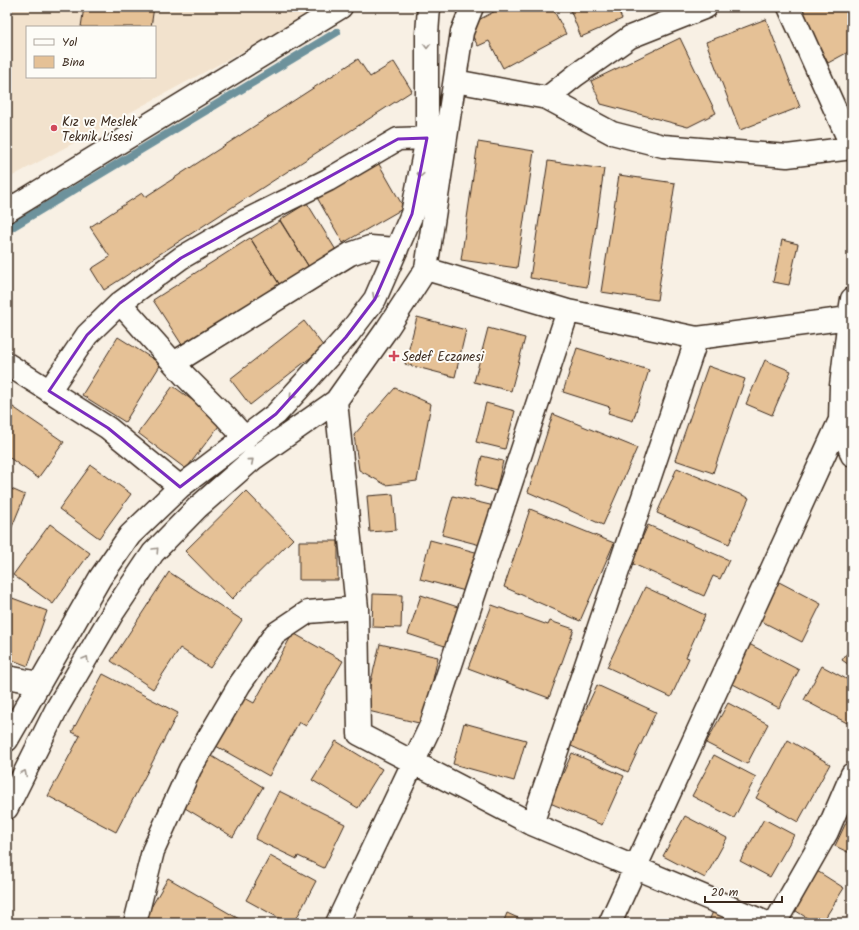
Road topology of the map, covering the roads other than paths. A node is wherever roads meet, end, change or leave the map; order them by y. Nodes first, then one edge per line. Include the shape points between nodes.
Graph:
1 (338, 7) edge
2 (429, 7) edge
3 (472, 7) edge
4 (706, 7) edge
5 (789, 7) edge
6 (454, 81) junction
7 (547, 98) junction
8 (427, 138) junction
9 (852, 148) edge
10 (7, 211) edge
11 (397, 248) junction
12 (426, 269) junction
13 (120, 303) junction
14 (568, 311) junction
15 (851, 312) edge
16 (697, 338) junction
17 (174, 363) junction
18 (7, 364) edge
19 (49, 391) junction
20 (336, 401) junction
21 (840, 420) junction
22 (245, 438) junction
23 (852, 455) edge
24 (180, 487) junction
25 (357, 608) junction
26 (7, 677) edge
27 (39, 683) junction
28 (7, 740) edge
29 (413, 761) junction
30 (852, 774) edge
31 (7, 808) edge
32 (532, 824) junction
33 (635, 868) junction
34 (135, 923) edge
35 (337, 923) edge
36 (610, 923) edge
37 (767, 923) edge
38 (775, 923) edge

1 - 10 street
2 -> 8 street
3 - 6 street via 462,32
4 - 7 street via 630,37
5 - 9 street
6 - 7 street
6 - 12 street
7 - 9 street via 612,132 663,146 786,156
8 -> 11 street via 412,214
8 - 13 street via 398,139 328,180 242,223 181,258
11 - 17 street via 370,247 350,254
11 -> 22 street via 375,299 346,337 276,414
12 - 14 street
12 - 20 street
13 - 17 street
13 - 19 street via 87,335
14 - 16 street
14 - 29 street via 431,725
15 - 16 street
15 - 21 street via 841,386
16 - 32 street
17 - 22 street
18 - 19 street
19 - 24 street via 108,428
20 - 25 street
31 -> 20 street via 57,708 114,611 153,553 197,508 253,459
21 - 23 street
21 - 33 street
22 - 24 street
24 - 27 street via 130,535 100,578
25 - 29 street via 359,734
25 - 34 street via 308,612 276,634 240,684 190,769 153,851
26 - 27 street
27 - 28 street
29 - 32 street
29 - 35 street
30 - 38 street via 828,832
32 - 33 street
33 - 36 street
33 - 37 street

